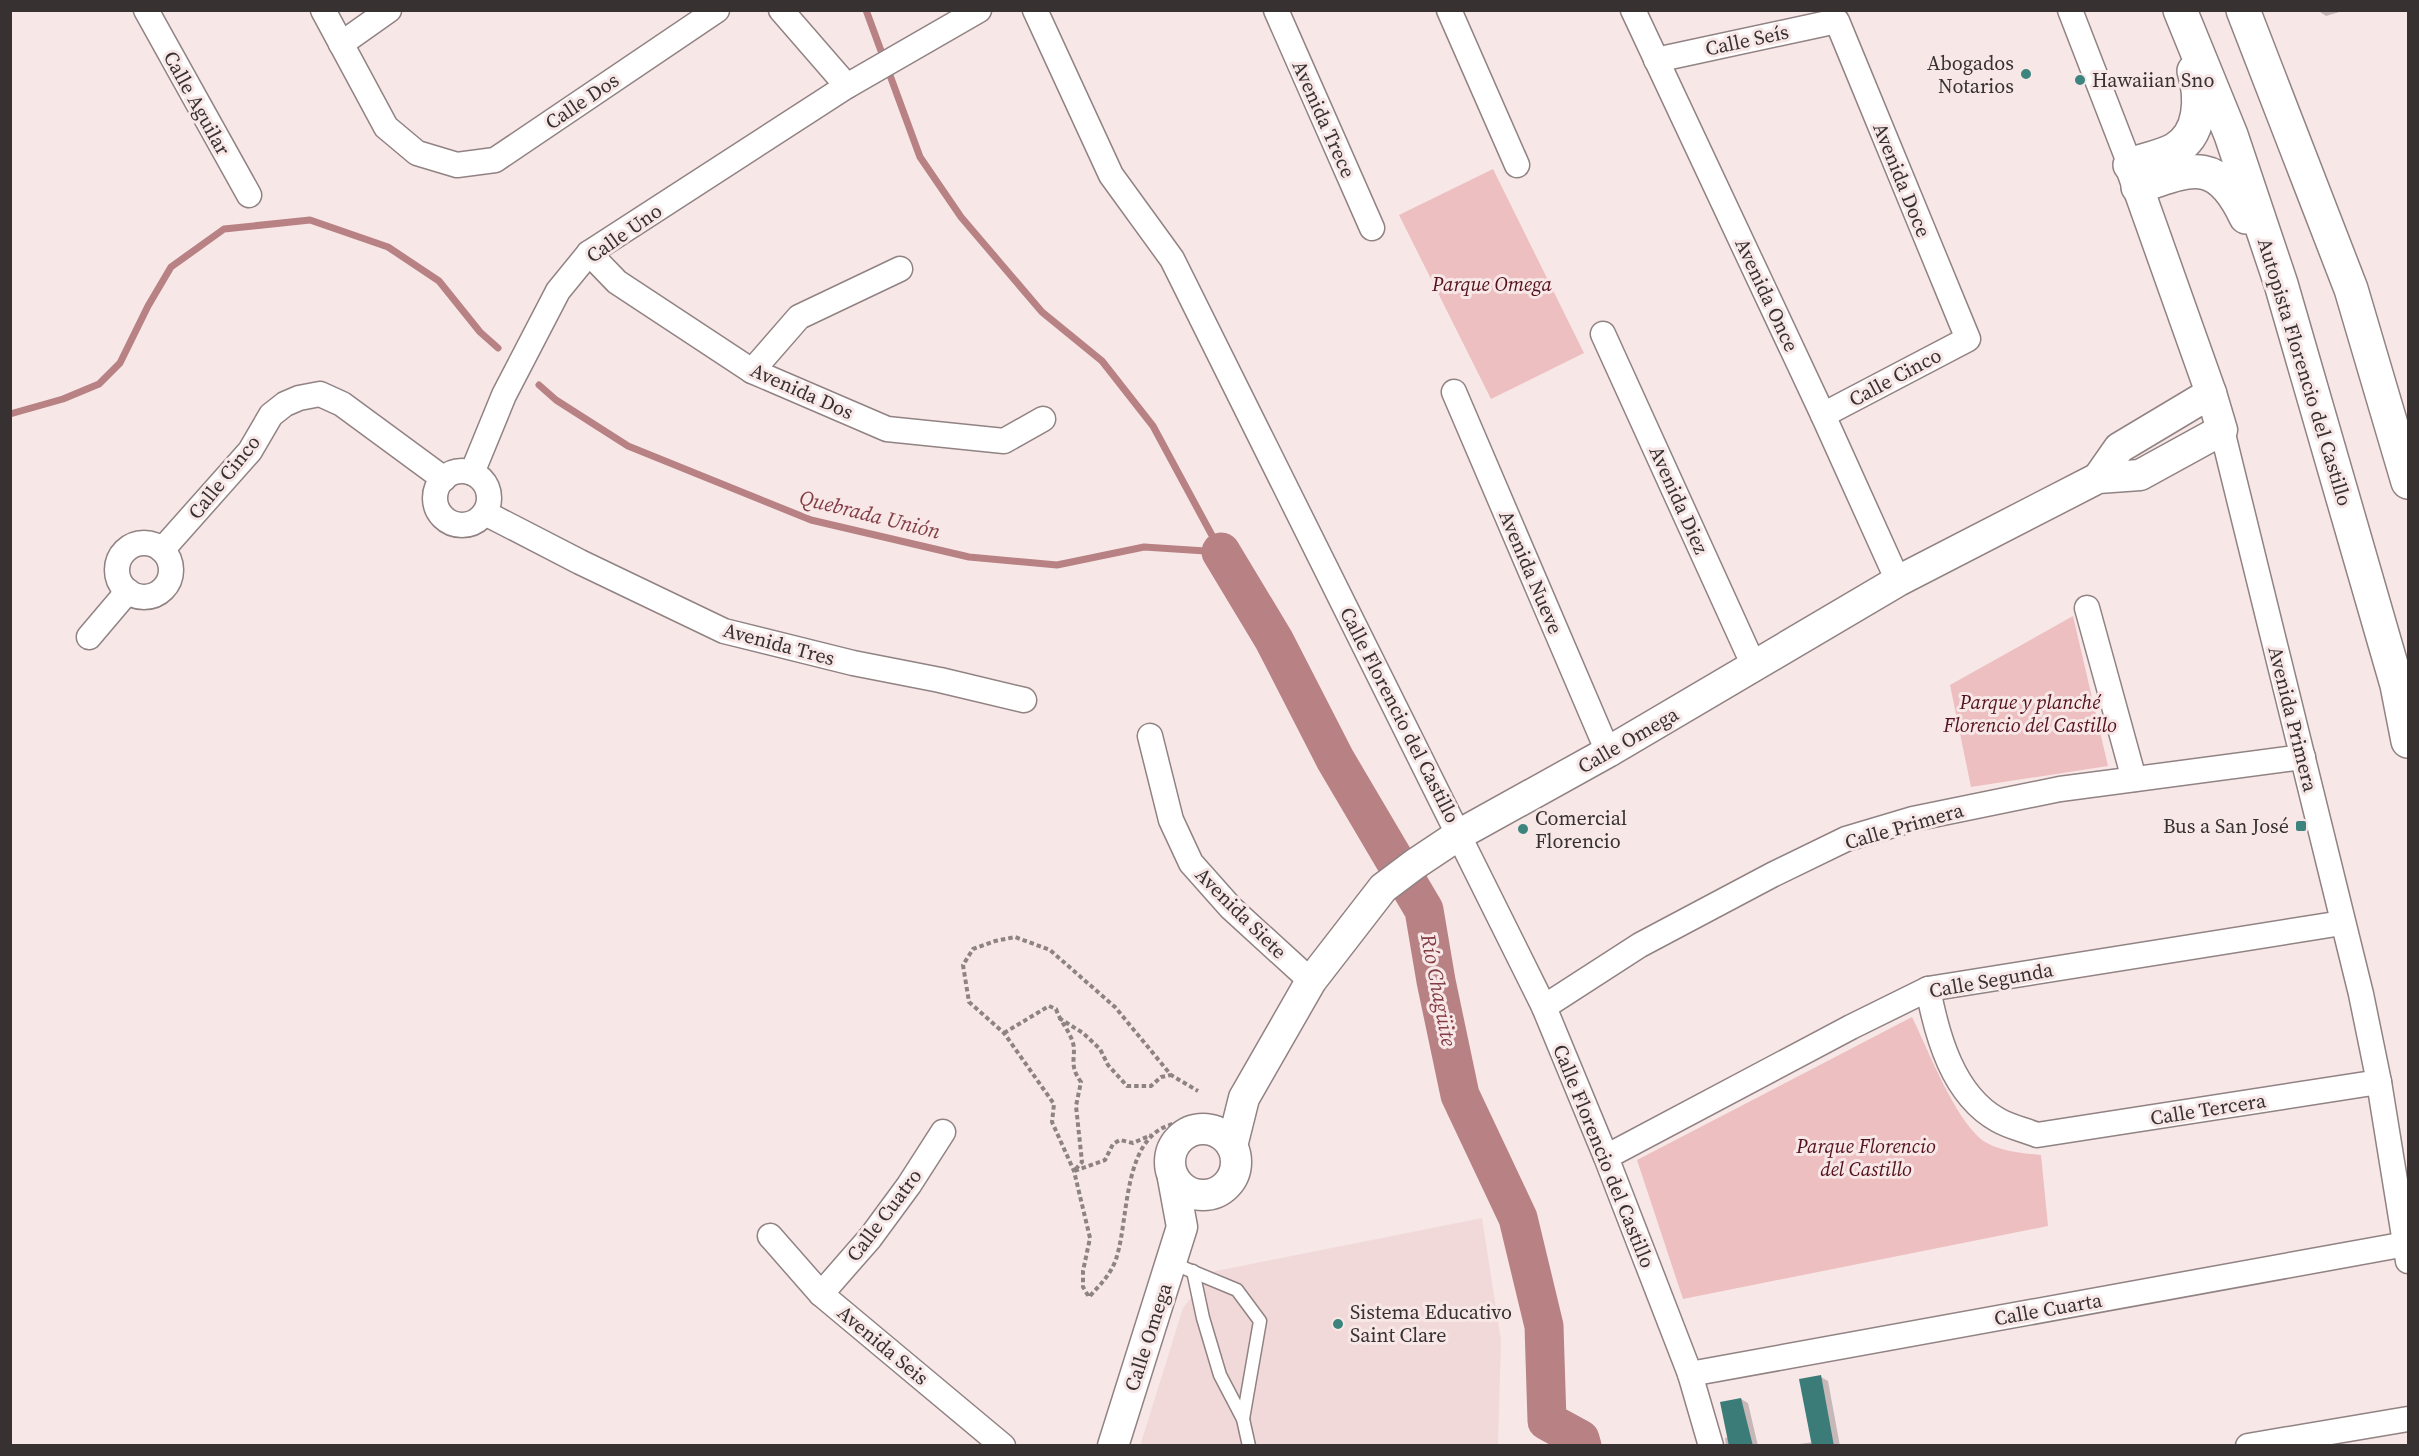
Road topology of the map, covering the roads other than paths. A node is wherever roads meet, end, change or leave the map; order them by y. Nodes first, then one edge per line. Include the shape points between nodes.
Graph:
1 (146, 10) edge
2 (323, 10) edge
3 (389, 10) edge
4 (717, 10) edge
5 (781, 10) edge
6 (979, 10) edge
7 (1035, 10) edge
8 (1276, 10) edge
9 (1449, 10) edge
10 (1633, 10) edge
11 (2070, 10) edge
12 (2171, 10) edge
13 (2180, 10) edge
14 (2243, 10) edge
15 (1837, 21) joint
16 (341, 44) junction
17 (1656, 60) junction
18 (857, 80) junction
19 (1517, 165) dead end
20 (2134, 176) junction
21 (249, 195) dead end
22 (1372, 228) dead end
23 (589, 253) junction
24 (900, 269) dead end
25 (2281, 284) junction
26 (1603, 334) dead end
27 (1968, 339) joint
28 (752, 371) junction
29 (1454, 392) dead end
30 (2211, 393) junction
31 (1823, 415) junction
32 (1043, 419) dead end
33 (2222, 430) junction
34 (472, 473) junction
35 (2098, 478) junction
36 (444, 479) junction
37 (2409, 482) edge
38 (485, 513) junction
39 (162, 550) junction
40 (1898, 581) junction
41 (128, 591) junction
42 (2086, 608) dead end
43 (89, 637) dead end
44 (1754, 666) junction
45 (1024, 700) dead end
46 (1150, 736) dead end
47 (2409, 741) edge
48 (1608, 752) junction
49 (2303, 757) junction
50 (2134, 779) junction
51 (1460, 834) junction
52 (2342, 923) junction
53 (1311, 981) junction
54 (1928, 989) junction
55 (1544, 1007) junction
56 (2379, 1082) junction
57 (1244, 1098) junction
58 (1191, 1126) junction
59 (943, 1132) dead end
60 (1232, 1146) junction
61 (1606, 1157) junction
62 (1173, 1178) junction
63 (1210, 1195) junction
64 (1182, 1227) junction
65 (770, 1236) dead end
66 (2408, 1252) edge
67 (1182, 1267) junction
68 (821, 1294) junction
69 (1690, 1374) junction
70 (1243, 1419) junction
71 (2409, 1419) edge
72 (1003, 1446) edge
73 (1113, 1446) edge
74 (1249, 1446) edge
75 (1711, 1446) edge
76 (2248, 1446) edge

1 - 21 street, Calle Aguilar
2 - 16 street, Calle Dos
3 - 16 street
4 - 16 street, Calle Dos via 495,160 457,165 417,153 386,127
5 - 18 street
6 - 18 street, Calle Uno
7 - 51 street, Calle Florencio del Castillo via 1111,175 1172,260
8 - 22 street, Avenida Trece
9 - 19 street
10 - 17 street, Avenida Once
11 - 20 street
12 - 20 highway via 2199,89 2196,120 2192,133 2174,150
13 - 25 highway, Autopista Florencio del Castillo via 2231,135
14 - 37 highway via 2351,289
15 - 17 street, Calle Seís
15 - 27 street, Avenida Doce
17 - 31 street, Avenida Once
18 - 23 street, Calle Uno
20 - 25 highway via 2195,171 2223,182 2236,197 2260,250
20 - 30 street, Avenida Primera
23 - 28 street, Avenida Dos via 617,282
23 - 34 street, Calle Uno via 558,291 504,395
24 - 28 street via 799,317
25 - 47 highway, Autopista Florencio del Castillo via 2397,685
26 - 44 street, Avenida Diez
27 - 31 street, Calle Cinco
28 - 32 street, Avenida Dos via 887,429 1004,441
29 - 48 street, Avenida Nueve
30 - 33 street, Avenida Primera
30 - 35 street, Calle Omega via 2119,448
31 - 40 street, Avenida Once
33 - 35 street, Calle Omega via 2140,475
33 - 49 street, Avenida Primera
34 - 36 street via 452,474
34 - 38 street via 480,478 489,495
35 - 40 street, Calle Omega
36 - 38 street via 436,497 442,516 450,522 469,525
36 - 39 street, Calle Cinco via 342,404 320,394 299,398 271,416 250,451
38 - 45 street, Avenida Tres via 724,632
39 - 41 street via 171,567 167,585 151,597
39 - 41 street via 144,544 125,551 117,569
40 - 44 street, Calle Omega
41 - 43 street
42 - 50 street
44 - 48 street, Calle Omega
46 - 53 street, Avenida Siete via 1171,820 1191,863 1231,908
48 - 51 street, Calle Omega
49 - 50 street, Calle Primera
49 - 52 street, Avenida Primera
50 - 55 street, Calle Primera via 2060,789 1913,819 1846,839 1640,945
51 - 53 street, Calle Omega via 1383,888
51 - 55 street, Calle Florencio del Castillo
52 - 54 street, Calle Segunda
52 - 56 street, Avenida Primera
53 - 57 street, Calle Omega
54 - 56 street, Calle Tercera via 1935,1022 1953,1070 1973,1099 1998,1120 2037,1135
54 - 61 street, Calle Segunda
55 - 61 street, Calle Florencio del Castillo
56 - 66 street, Avenida Primera
57 - 58 street, Calle Omega
57 - 60 street, Calle Omega
58 - 60 street via 1214,1130
58 - 62 street via 1191,1131 1174,1145 1170,1156
59 - 68 street, Calle Cuatro via 870,1238
60 - 63 street via 1236,1170 1221,1190
61 - 69 street, Calle Florencio del Castillo
62 - 63 street via 1189,1193
62 - 64 street, Calle Omega
63 - 64 street, Calle Omega
64 - 67 street, Calle Omega
65 - 68 street, Avenida Seis
66 - 69 street, Calle Cuarta
67 - 70 lane via 1220,1375
67 - 70 lane via 1237,1290 1260,1321
67 - 73 street, Calle Omega
68 - 72 street, Avenida Seis
69 - 75 street, Calle Florencio del Castillo
70 - 74 lane
71 - 76 street

